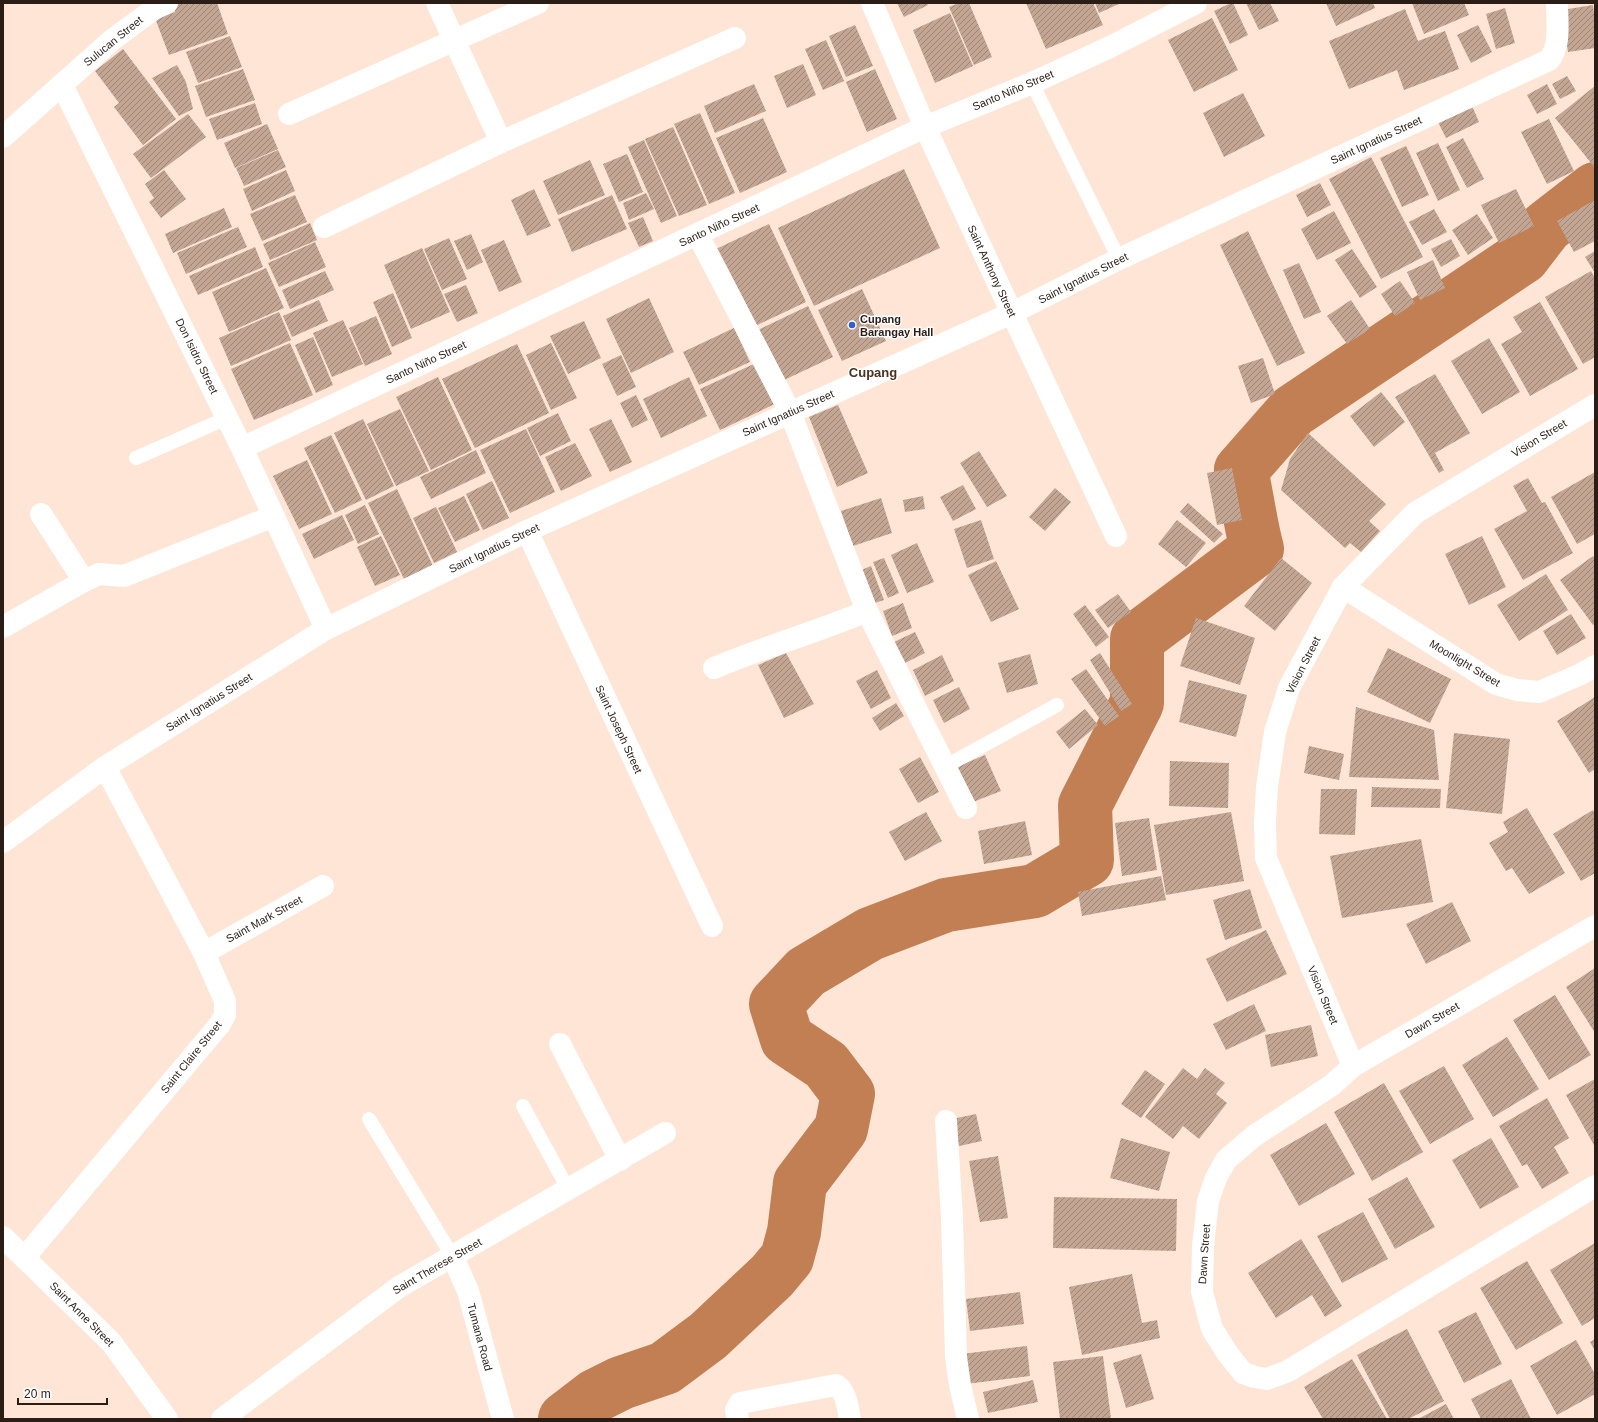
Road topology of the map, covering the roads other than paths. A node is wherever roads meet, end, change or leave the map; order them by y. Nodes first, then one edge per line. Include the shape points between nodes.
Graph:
1 (168, 3) edge
2 (437, 3) edge
3 (538, 3) edge
4 (872, 3) edge
5 (1196, 3) edge
6 (1557, 3) edge
7 (735, 38) dead end
8 (454, 39) junction
9 (1032, 83) junction
10 (62, 85) junction
11 (289, 114) dead end
12 (925, 127) junction
13 (3, 137) edge
14 (501, 142) junction
15 (324, 227) dead end
16 (698, 235) junction
17 (1119, 259) junction
18 (1012, 313) junction
19 (1595, 405) edge
20 (790, 412) junction
21 (227, 418) junction
22 (242, 448) junction
23 (136, 458) dead end
24 (40, 514) dead end
25 (274, 516) junction
26 (527, 531) junction
27 (1116, 536) dead end
28 (84, 581) junction
29 (1343, 587) junction
30 (867, 611) junction
31 (3, 627) edge
32 (326, 629) junction
33 (1595, 666) edge
34 (714, 668) dead end
35 (1057, 705) dead end
36 (946, 766) junction
37 (105, 767) junction
38 (966, 808) dead end
39 (3, 842) edge
40 (323, 886) dead end
41 (712, 926) dead end
42 (1595, 926) edge
43 (204, 953) junction
44 (560, 1044) dead end
45 (1353, 1066) junction
46 (523, 1106) dead end
47 (369, 1119) dead end
48 (946, 1121) dead end
49 (665, 1133) dead end
50 (620, 1160) junction
51 (1595, 1186) edge
52 (568, 1189) junction
53 (3, 1237) edge
54 (453, 1256) junction
55 (25, 1257) junction
56 (167, 1419) edge
57 (222, 1419) edge
58 (503, 1419) edge
59 (738, 1419) edge
60 (850, 1419) edge
61 (968, 1419) edge

1 - 10 street, Sulucan Street via 154,9 112,40
2 - 8 street
3 - 8 street
4 - 12 street, Saint Anthony Street
5 - 9 street, Santo Niño Street
6 - 17 street, Saint Ignatius Street via 1555,54 1549,60
7 - 14 street
8 - 11 street
8 - 14 street
9 - 12 street, Santo Niño Street
9 - 17 lane
10 - 13 street, Sulucan Street
10 - 21 street, Don Isidro Street
12 - 16 street, Santo Niño Street
12 - 18 street, Saint Anthony Street
14 - 15 street
16 - 20 street
16 - 22 street, Santo Niño Street
17 - 18 street, Saint Ignatius Street
18 - 20 street, Saint Ignatius Street
18 - 27 street, Saint Anthony Street
19 - 29 street, Vision Street via 1415,513
20 - 26 street, Saint Ignatius Street
20 - 30 street
21 - 22 street, Don Isidro Street
21 - 23 lane
22 - 25 street, Don Isidro Street
24 - 28 street
25 - 28 street via 124,576 99,574
25 - 32 street, Don Isidro Street
26 - 32 street, Saint Ignatius Street
26 - 41 street, Saint Joseph Street
28 - 31 street
29 - 33 street, Moonlight Street via 1496,684 1517,690 1539,692
29 - 45 street, Vision Street via 1289,688 1275,732 1265,823 1266,858
30 - 34 street
30 - 36 street
32 - 37 street, Saint Ignatius Street
35 - 36 lane
36 - 38 street
37 - 39 street, Saint Ignatius Street
37 - 43 street, Saint Claire Street
40 - 43 street, Saint Mark Street
42 - 45 street, Dawn Street
43 - 55 street, Saint Claire Street via 226,1001 220,1024
44 - 50 street
45 - 51 street, Dawn Street via 1332,1085 1254,1136 1226,1160 1216,1178 1208,1202 1203,1246 1202,1292 1212,1329 1243,1373 1255,1378 1267,1378 1288,1371
46 - 52 lane
47 - 54 lane
48 - 61 street via 956,1357
49 - 50 street, Saint Therese Street
50 - 52 street, Saint Therese Street
52 - 54 street, Saint Therese Street
53 - 55 street, Saint Anne Street
54 - 57 street, Saint Therese Street via 399,1287
54 - 58 street, Tumana Road via 468,1291
55 - 56 street, Saint Anne Street via 111,1342
59 - 60 street via 736,1410 740,1404 836,1385 842,1389

